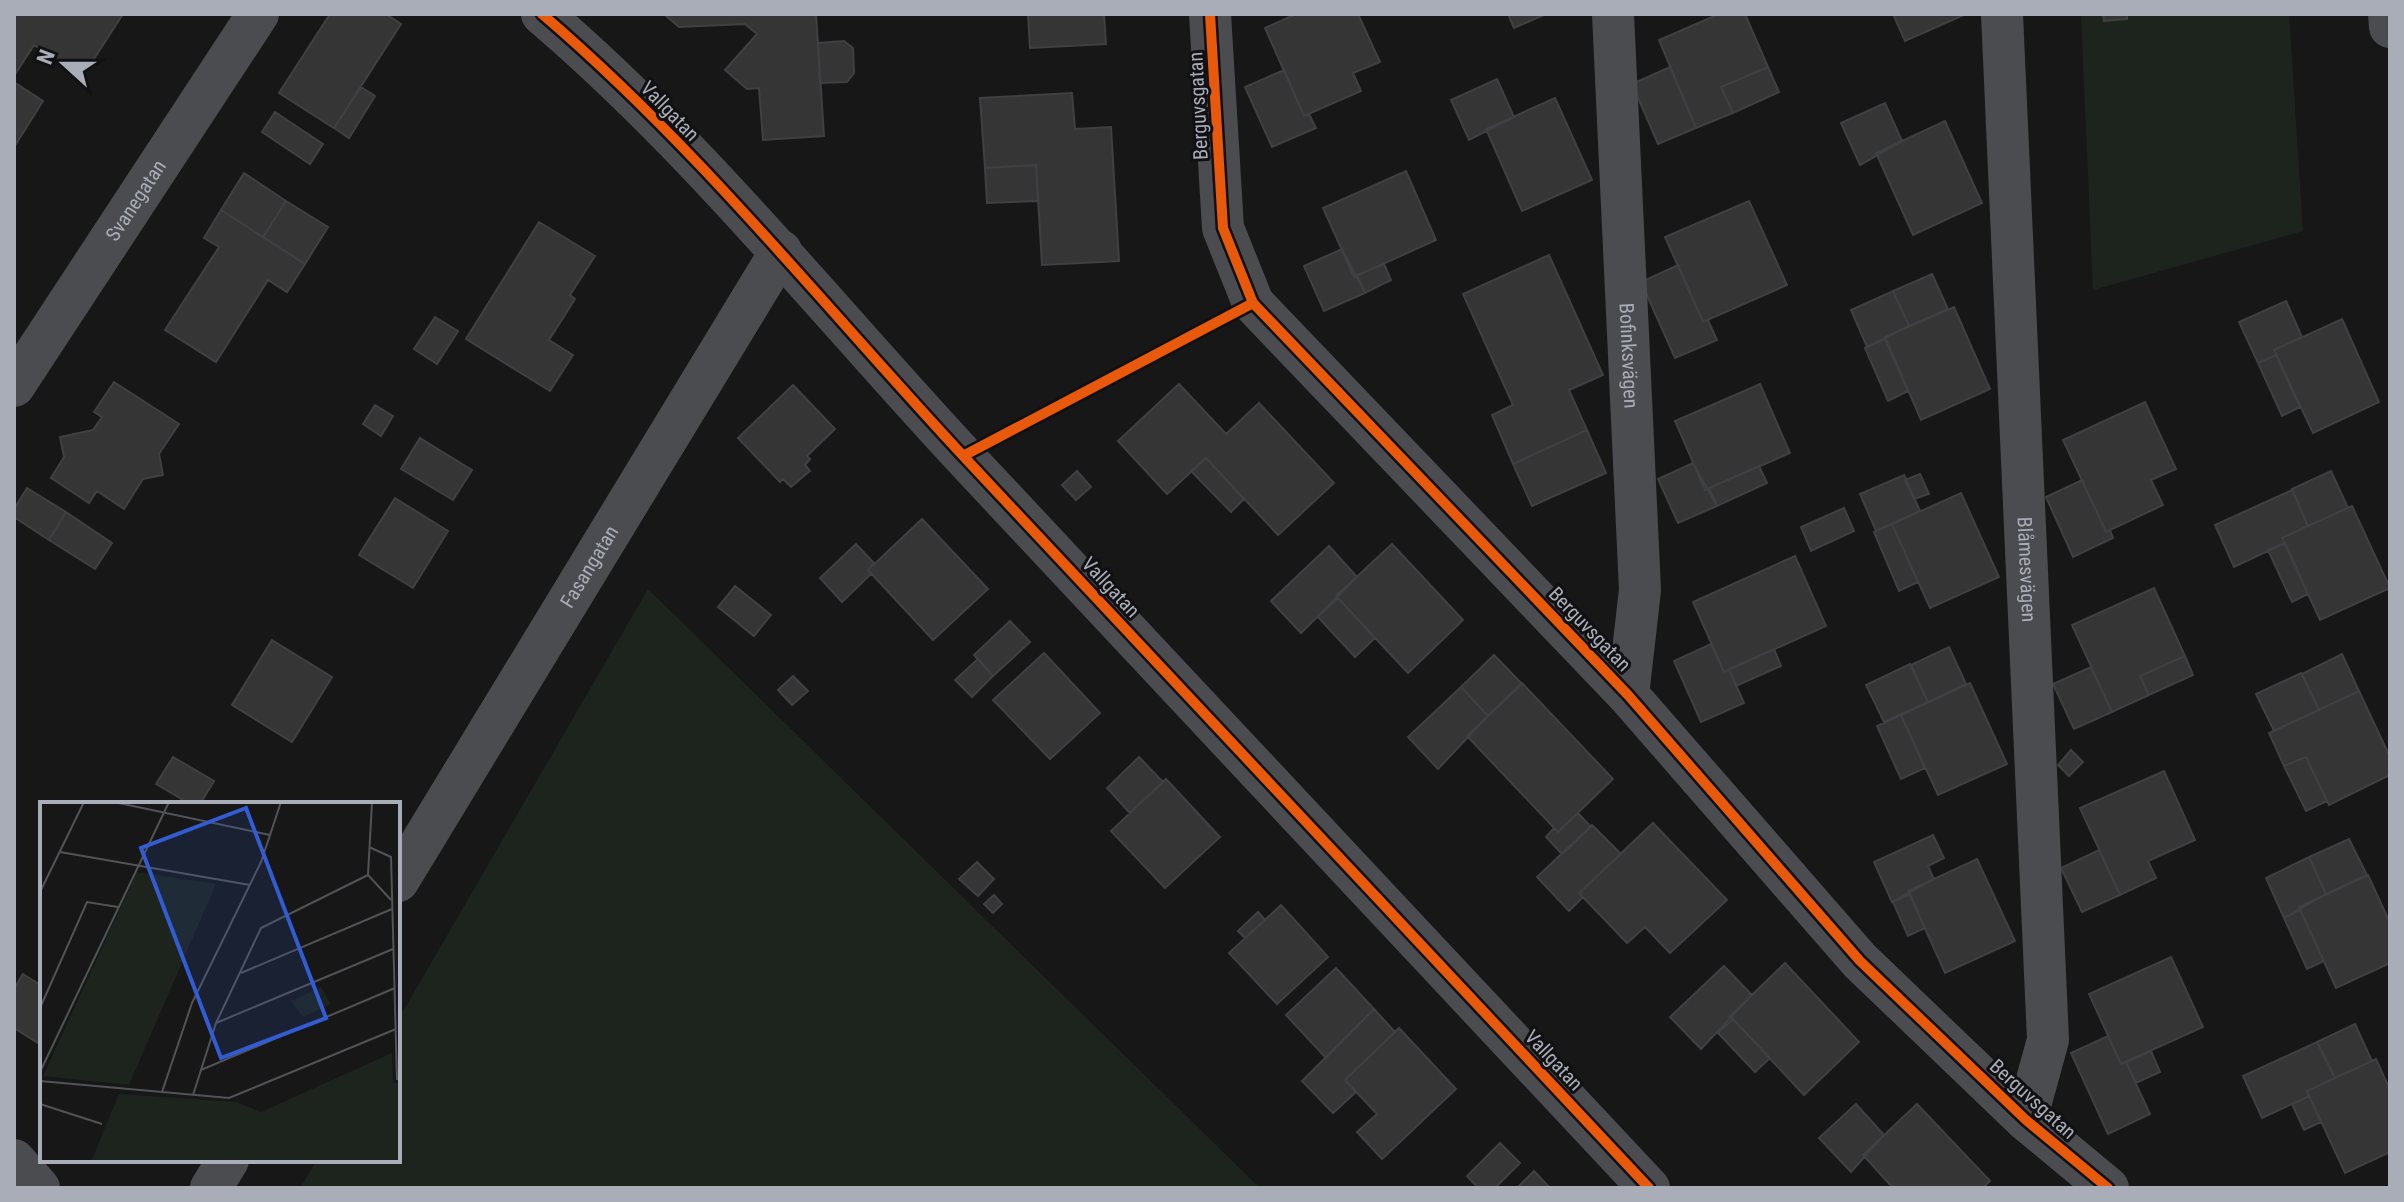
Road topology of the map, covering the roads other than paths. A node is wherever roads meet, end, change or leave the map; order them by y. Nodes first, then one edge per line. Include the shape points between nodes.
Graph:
1 (258, 14) edge
2 (542, 14) edge
3 (1210, 14) edge
4 (1613, 14) edge
5 (2002, 14) edge
6 (2389, 14) edge
7 (2390, 27) edge
8 (781, 251) junction
9 (14, 386) edge
10 (1628, 695) junction
11 (400, 878) edge
12 (2026, 1120) junction
13 (14, 1160) edge
14 (227, 1162) edge
15 (39, 1188) edge
16 (211, 1188) edge
17 (1649, 1188) edge
18 (2108, 1188) edge

1 - 9 street, Svanegatan
2 - 8 street, Vallgatan via 595,59
3 - 10 street, Berguvsgatan via 1223,228 1253,303
4 - 10 street, Bofinksvägen via 1640,590
5 - 12 street, Blåmesvägen via 2048,1040
6 - 7 street
8 - 11 street, Fasangatan
8 - 17 street, Vallgatan via 963,456
10 - 12 street, Berguvsgatan via 1860,961
12 - 18 street, Berguvsgatan
13 - 15 street
14 - 16 street

